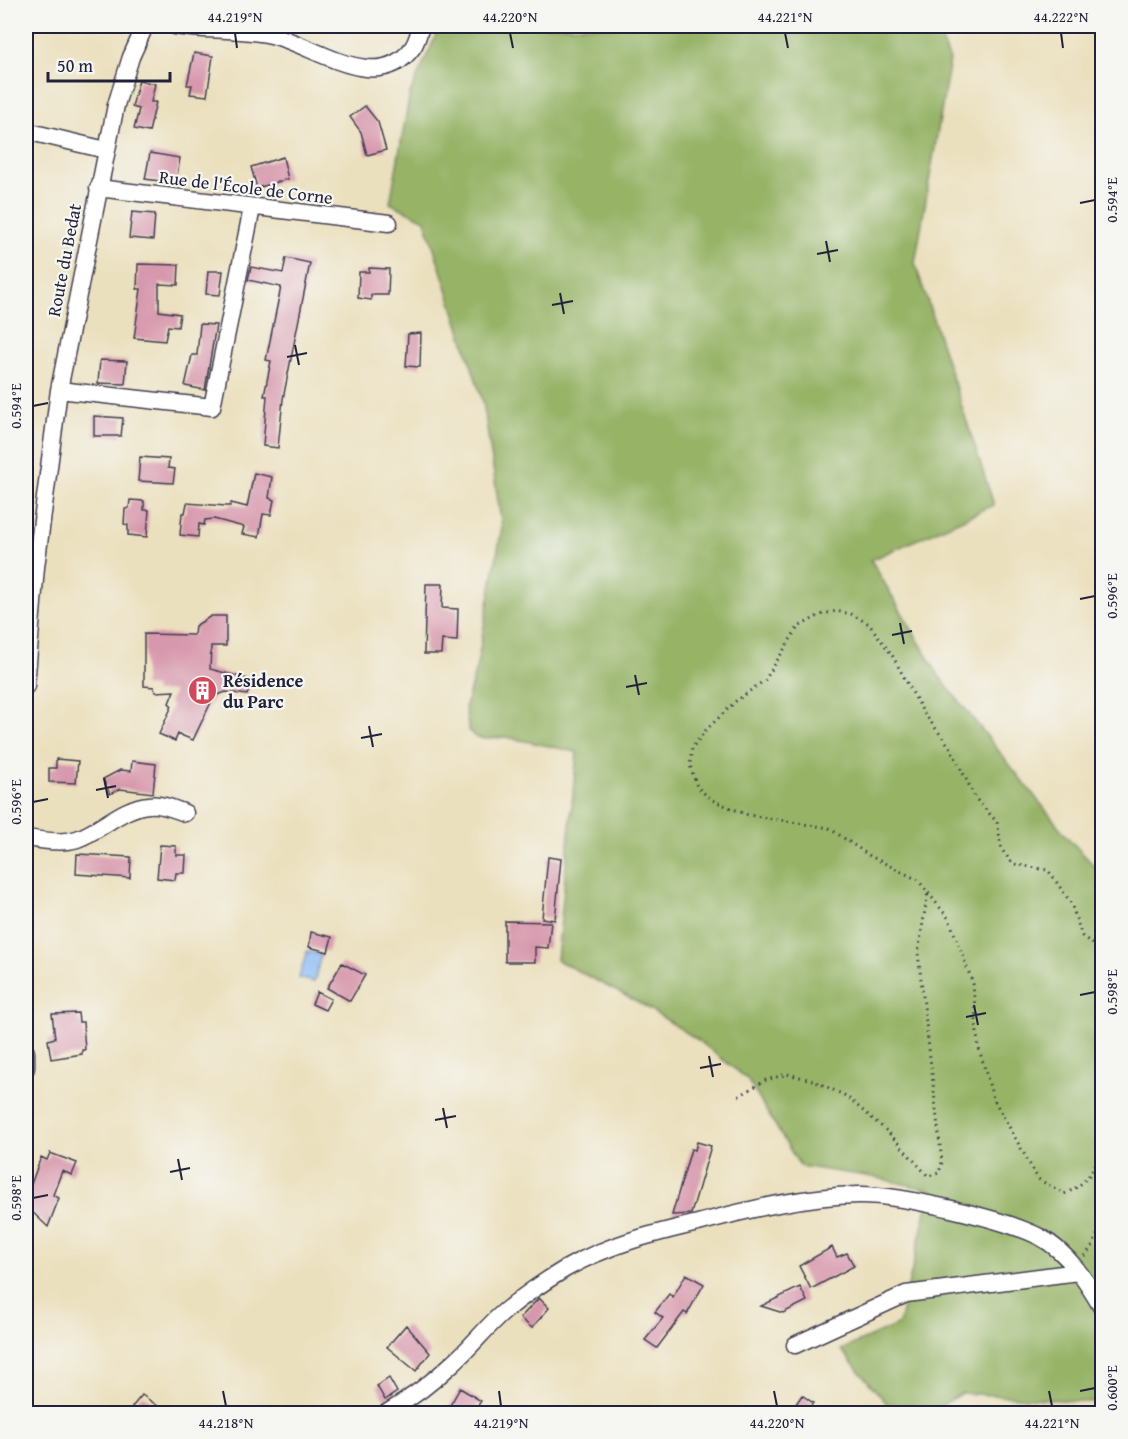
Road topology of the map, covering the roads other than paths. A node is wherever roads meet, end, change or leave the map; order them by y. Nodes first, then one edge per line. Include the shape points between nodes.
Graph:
1 (145, 26) edge
2 (175, 26) edge
3 (421, 26) edge
4 (26, 131) edge
5 (106, 150) junction
6 (98, 188) junction
7 (252, 208) junction
8 (389, 223) dead end
9 (59, 390) junction
10 (26, 686) edge
11 (185, 813) dead end
12 (26, 838) edge
13 (26, 1052) edge
14 (26, 1068) edge
15 (1076, 1268) junction
16 (1102, 1308) edge
17 (795, 1345) dead end
18 (385, 1413) edge

1 - 5 street, Route du Bedat via 131,57
2 - 3 street via 273,36 374,70 390,67 413,47
4 - 5 street
5 - 6 street, Route du Bedat
6 - 7 street, Rue de l'École de Corne
6 - 9 street, Route du Bedat
7 - 8 street, Rue de l'École de Corne
7 - 9 street via 213,407
9 - 10 street, Route du Bedat via 36,567
11 - 12 street via 148,805 76,839
13 - 14 street
15 - 16 street
15 - 17 street via 906,1294
15 - 18 street via 1041,1238 1016,1227 920,1204 861,1195 751,1209 624,1241 565,1270 506,1310 445,1370

